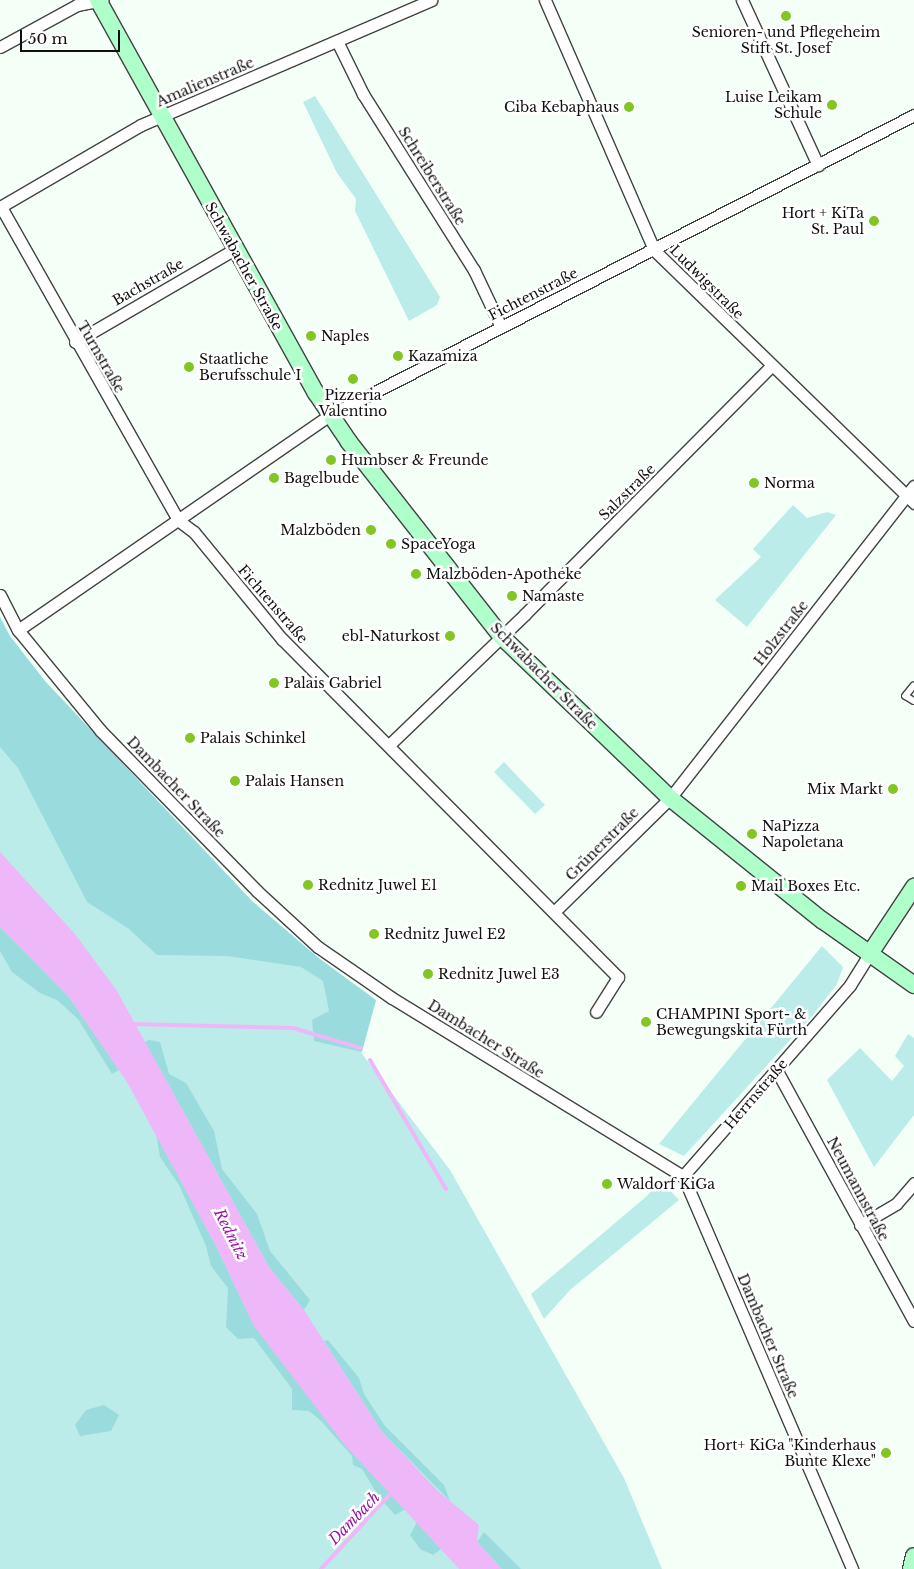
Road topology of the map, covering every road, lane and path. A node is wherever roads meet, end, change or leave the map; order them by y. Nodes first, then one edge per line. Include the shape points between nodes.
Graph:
1 (98, 0) edge
2 (102, 0) edge
3 (430, 0) edge
4 (546, 0) edge
5 (742, 0) edge
6 (337, 41) junction
7 (0, 47) edge
8 (914, 115) edge
9 (161, 117) junction
10 (818, 165) junction
11 (0, 207) edge
12 (235, 248) junction
13 (654, 250) junction
14 (501, 327) junction
15 (76, 342) junction
16 (771, 366) junction
17 (330, 415) junction
18 (914, 486) edge
19 (910, 500) edge
20 (178, 520) junction
21 (0, 596) edge
22 (18, 630) junction
23 (502, 637) junction
24 (914, 686) edge
25 (914, 701) edge
26 (388, 745) junction
27 (670, 798) junction
28 (913, 891) edge
29 (554, 912) junction
30 (869, 955) junction
31 (914, 985) edge
32 (596, 1012) dead end
33 (777, 1071) junction
34 (683, 1176) junction
35 (914, 1183) edge
36 (860, 1225) junction
37 (914, 1321) edge
38 (914, 1556) edge
39 (852, 1569) edge
40 (911, 1569) edge

1 - 2 street
1 - 7 street via 77,5
1 - 9 main road, Schwabacher Straße
3 - 6 street, Amalienstraße
4 - 13 street, Ludwigstraße
5 - 10 street
6 - 9 street, Amalienstraße
6 - 14 street, Schreiberstraße via 363,94 474,270
8 - 10 street, Fichtenstraße
9 - 11 street, Amalienstraße via 131,130
9 - 12 main road, Schwabacher Straße
10 - 13 street, Fichtenstraße
11 - 15 street, Turnstraße
12 - 15 street, Bachstraße
12 - 17 main road, Schwabacher Straße
13 - 14 street, Fichtenstraße
13 - 16 street, Ludwigstraße
14 - 17 street, Fichtenstraße
15 - 20 street, Turnstraße
16 - 19 street, Ludwigstraße
16 - 23 street, Salzstraße
17 - 20 street, Fichtenstraße
17 - 23 main road, Schwabacher Straße
18 - 19 street, Holzstraße
19 - 27 street, Holzstraße
20 - 22 street, Fichtenstraße
20 - 26 street, Fichtenstraße via 194,532 282,639
21 - 22 street, Dambacher Straße
22 - 34 street, Dambacher Straße via 101,731 257,891 318,947 399,1002
23 - 26 street, Salzstraße
23 - 27 main road, Schwabacher Straße
24 - 25 lane via 906,696
26 - 29 street, Fichtenstraße
27 - 29 street, Grünerstraße
27 - 30 main road, Schwabacher Straße
28 - 30 main road, Herrnstraße
29 - 32 street via 618,976
30 - 31 main road, Schwabacher Straße
30 - 33 street, Herrnstraße via 854,980
33 - 34 street, Herrnstraße
33 - 36 street, Neumannstraße
34 - 39 street, Dambacher Straße
35 - 36 street via 896,1204
36 - 37 street, Neumannstraße
38 - 40 main road

